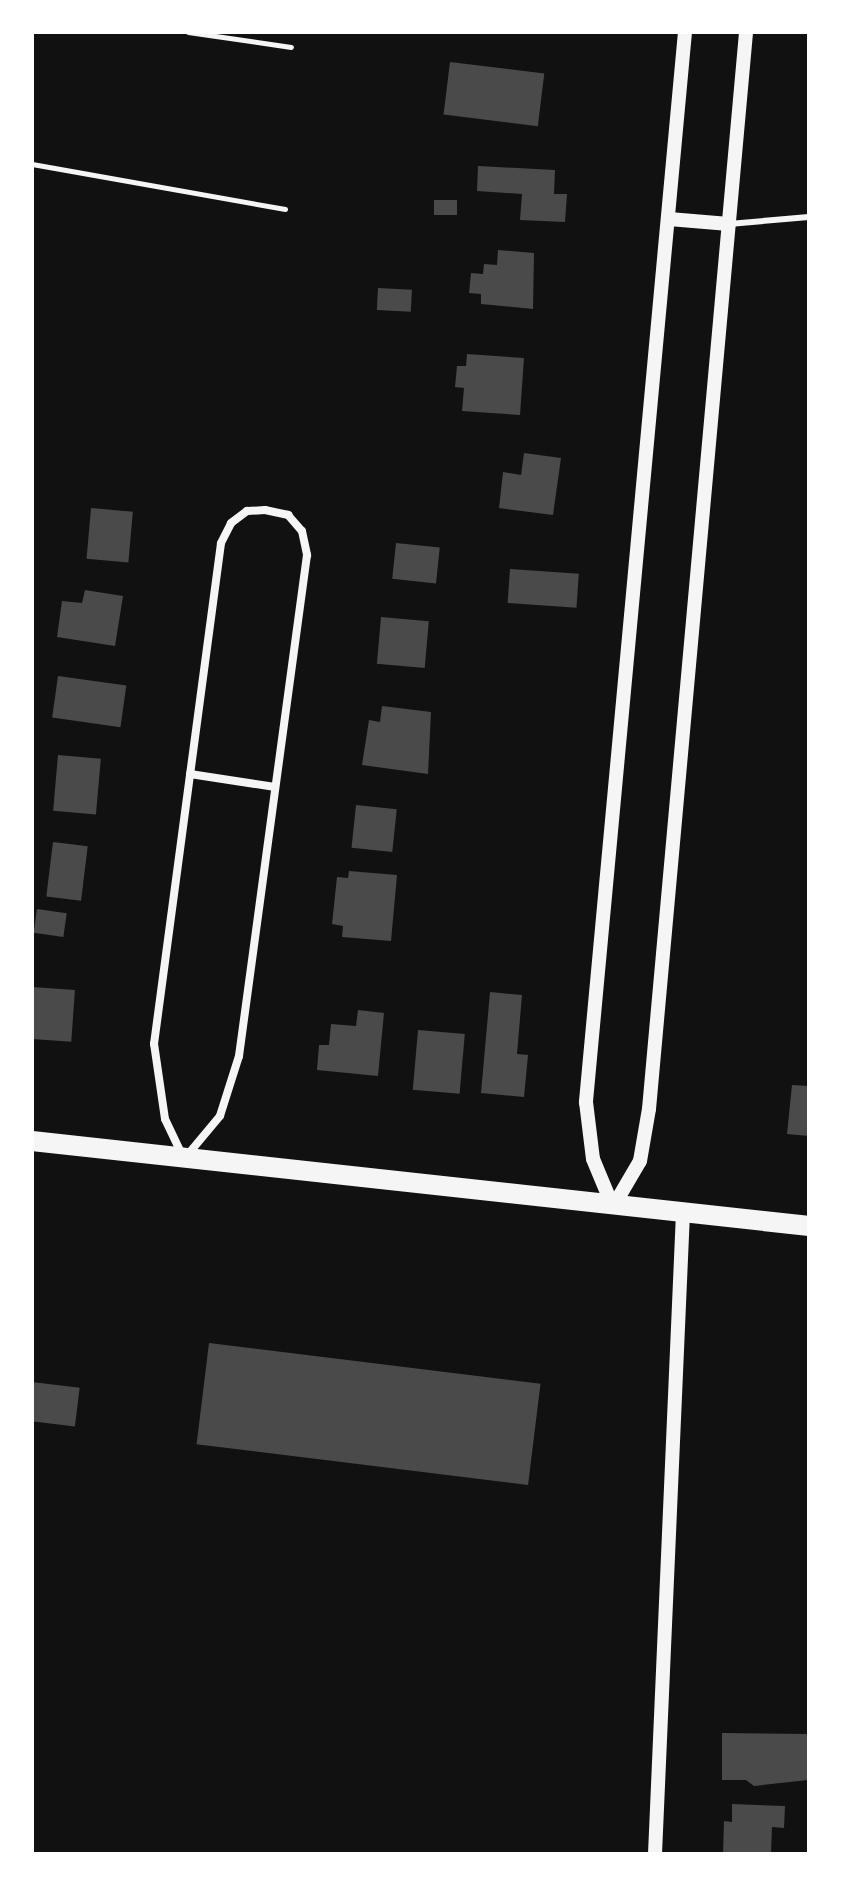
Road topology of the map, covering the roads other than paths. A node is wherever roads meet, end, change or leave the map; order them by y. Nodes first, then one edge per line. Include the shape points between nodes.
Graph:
1 (685, 32) edge
2 (746, 32) edge
3 (809, 217) edge
4 (669, 219) junction
5 (729, 224) junction
6 (190, 774) junction
7 (275, 787) junction
8 (32, 1141) edge
9 (184, 1159) junction
10 (613, 1207) junction
11 (683, 1213) junction
12 (809, 1226) edge
13 (655, 1854) edge

1 - 4 street
2 - 5 street
3 - 5 lane
4 - 5 street
4 - 10 street via 586,1102 593,1159
5 - 10 street via 649,1109 640,1161
6 - 7 street
6 - 7 street via 221,543 231,523 247,511 265,510 288,515 302,531 307,555
6 - 9 street via 154,1044 165,1119
7 - 9 street via 239,1056 220,1116
8 - 9 main road
9 - 10 main road
10 - 11 main road
11 - 12 main road
11 - 13 street

